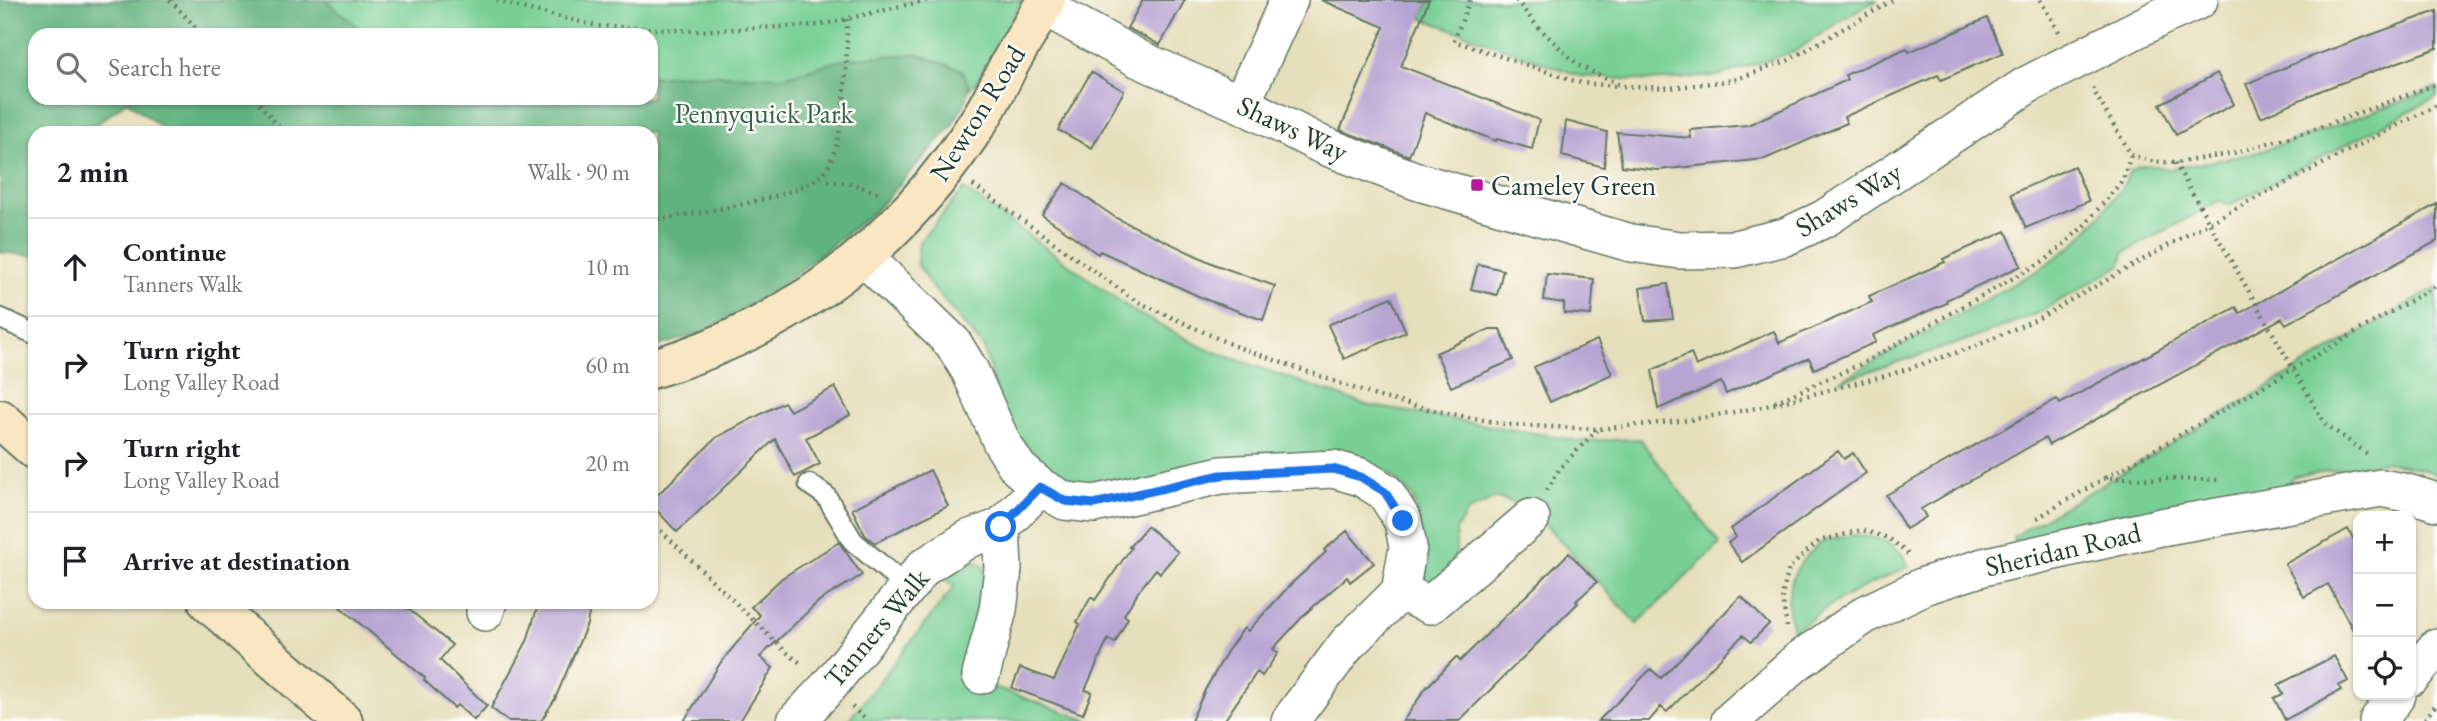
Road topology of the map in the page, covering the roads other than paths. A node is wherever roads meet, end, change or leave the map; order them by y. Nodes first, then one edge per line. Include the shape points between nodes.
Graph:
1 (1289, 0) edge
2 (2199, 0) edge
3 (1045, 3) edge
4 (1241, 104) junction
5 (864, 257) junction
6 (0, 318) edge
7 (28, 331) edge
8 (658, 367) edge
9 (0, 419) edge
10 (28, 444) edge
11 (809, 484) dead end
12 (1040, 487) junction
13 (2437, 502) edge
14 (1531, 518) road end
15 (1001, 527) junction
16 (908, 587) junction
17 (1400, 592) junction
18 (216, 609) edge
19 (2437, 647) edge
20 (2416, 671) edge
21 (981, 675) dead end
22 (2393, 700) edge
23 (343, 721) edge
24 (796, 721) edge
25 (1290, 721) edge
26 (1730, 721) edge
27 (2378, 721) edge

1 - 4 street
2 - 4 street, Shaws Way via 2027,85 1824,219 1785,237 1735,249 1680,250 1631,243 1419,182 1322,145
3 - 4 street, Shaws Way via 1139,59
3 - 5 street, Newton Road via 983,115 951,162
5 - 8 street, Newton Road via 827,286 736,338
5 - 12 street via 953,343 1002,443 1018,468
6 - 7 lane
9 - 10 street
11 - 16 lane via 826,496 853,541
12 - 15 street, Tanners Walk
12 - 17 street via 1065,501 1094,504 1221,475 1333,469 1361,477 1385,492 1403,521 1408,547
13 - 26 street, Sheridan Road via 2381,488 2161,527 1983,567 1924,586 1866,614 1798,661
14 - 17 street via 1430,604
15 - 16 street, Tanners Walk via 968,539 924,567
15 - 21 street via 1003,569 998,610
16 - 24 street, Tanners Walk
17 - 25 street via 1347,644
18 - 23 street
19 - 20 street
22 - 27 street

